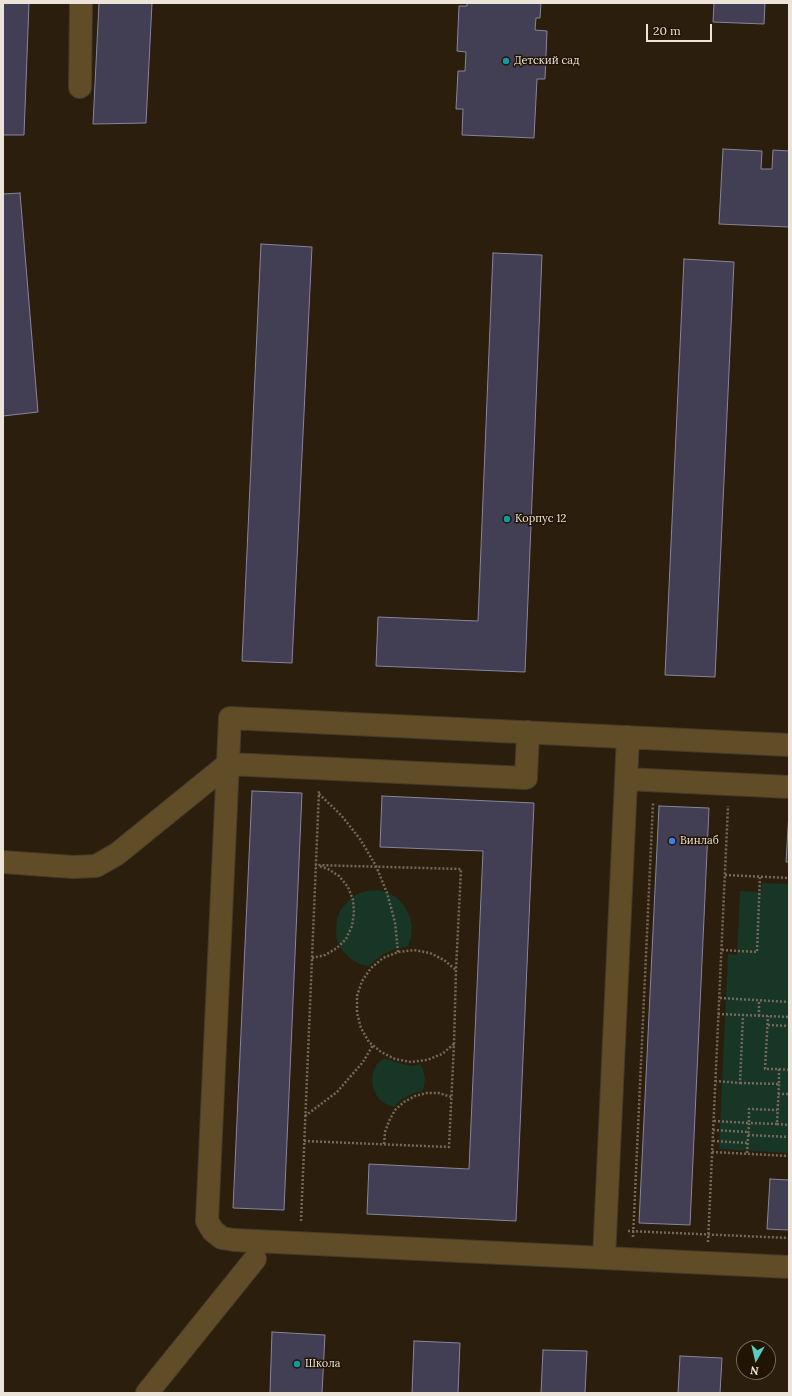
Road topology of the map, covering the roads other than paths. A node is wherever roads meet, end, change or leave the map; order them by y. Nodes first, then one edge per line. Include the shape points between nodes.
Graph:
1 (81, 3) edge
2 (80, 86) dead end
3 (528, 732) junction
4 (628, 737) junction
5 (789, 745) edge
6 (228, 764) junction
7 (626, 779) junction
8 (789, 786) edge
9 (3, 862) edge
10 (604, 1258) junction
11 (255, 1259) dead end
12 (789, 1266) edge
13 (147, 1393) edge

1 - 2 lane
3 - 4 lane
3 - 6 lane via 230,718
3 - 6 lane via 526,778
4 - 5 lane
4 - 7 lane
6 - 9 lane via 117,854 96,866
6 - 10 lane via 207,1221 213,1231 222,1238 234,1240
7 - 8 lane
7 - 10 lane
10 - 12 lane
11 - 13 lane

